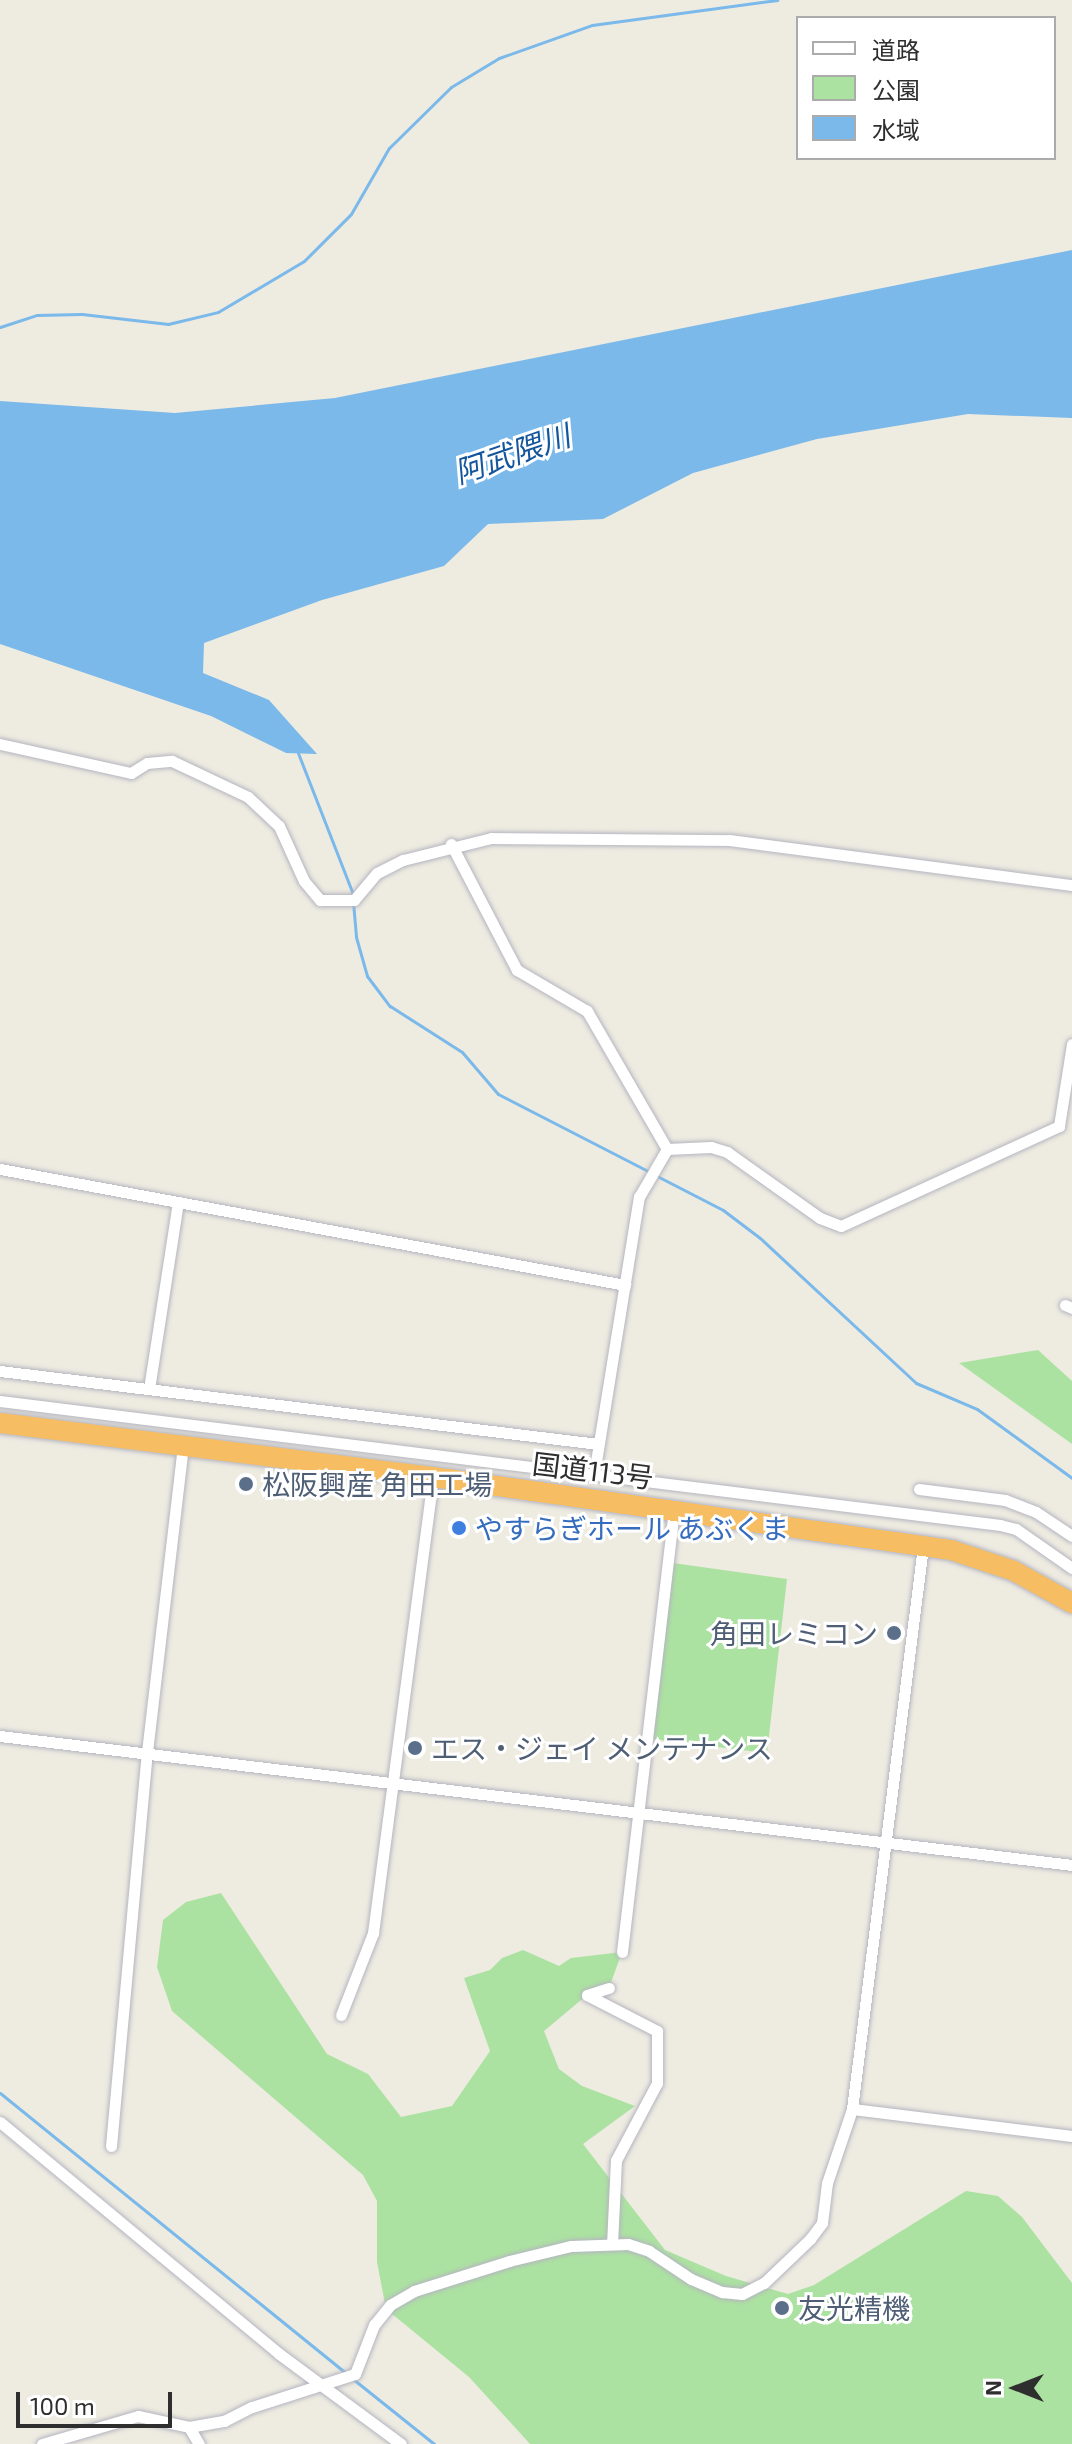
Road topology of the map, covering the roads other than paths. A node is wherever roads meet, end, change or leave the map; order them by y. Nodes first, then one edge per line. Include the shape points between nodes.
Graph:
1 (0, 744) edge
2 (451, 844) junction
3 (1072, 885) edge
4 (1072, 1044) edge
5 (667, 1149) junction
6 (0, 1169) edge
7 (178, 1202) junction
8 (625, 1285) junction
9 (0, 1371) edge
10 (149, 1389) junction
11 (0, 1401) edge
12 (0, 1423) edge
13 (598, 1444) junction
14 (183, 1446) junction
15 (594, 1474) junction
16 (433, 1477) junction
17 (919, 1489) dead end
18 (674, 1509) junction
19 (1072, 1536) edge
20 (923, 1546) junction
21 (1072, 1568) edge
22 (1072, 1603) edge
23 (0, 1736) edge
24 (147, 1752) junction
25 (395, 1781) junction
26 (639, 1810) junction
27 (885, 1841) junction
28 (1072, 1865) edge
29 (622, 1952) dead end
30 (609, 1988) dead end
31 (341, 2015) dead end
32 (852, 2109) junction
33 (0, 2122) edge
34 (1072, 2136) edge
35 (111, 2146) dead end
36 (612, 2244) junction
37 (317, 2384) junction
38 (189, 2427) junction
39 (42, 2444) edge
40 (199, 2444) edge
41 (401, 2444) edge

1 - 2 street via 131,773 147,763 172,761 248,797 279,826 304,881 320,900 354,900 377,873
2 - 3 street via 491,838 729,840
2 - 5 street via 517,970 587,1011
4 - 5 street via 1059,1126 841,1226 820,1218 727,1152 711,1147
5 - 8 street via 639,1197
6 - 7 street
7 - 8 street
7 - 10 street
8 - 13 street
9 - 10 street
10 - 13 street
11 - 15 street
12 - 14 highway, 国道113号
13 - 15 street
14 - 16 highway, 国道113号
14 - 24 street
15 - 21 street via 1000,1525 1016,1529
16 - 18 highway, 国道113号
16 - 25 street
17 - 19 street via 1005,1500 1036,1512
18 - 20 highway, 国道113号
18 - 26 street
20 - 22 highway, 国道113号 via 988,1560 1047,1585
20 - 27 street
23 - 24 street
24 - 25 street
24 - 35 street
25 - 26 street
25 - 31 street via 373,1933
26 - 27 street
26 - 29 street
27 - 28 street
27 - 32 street
30 - 36 street via 587,1995 657,2031 658,2070 648,2103 620,2145
32 - 34 street
32 - 36 street via 827,2183 822,2223 764,2283 742,2294 722,2292 649,2251
33 - 37 street
36 - 37 street via 571,2246 414,2291 390,2305 374,2325 355,2374
37 - 38 street via 224,2421
37 - 41 street
38 - 39 street via 138,2416
38 - 40 street

